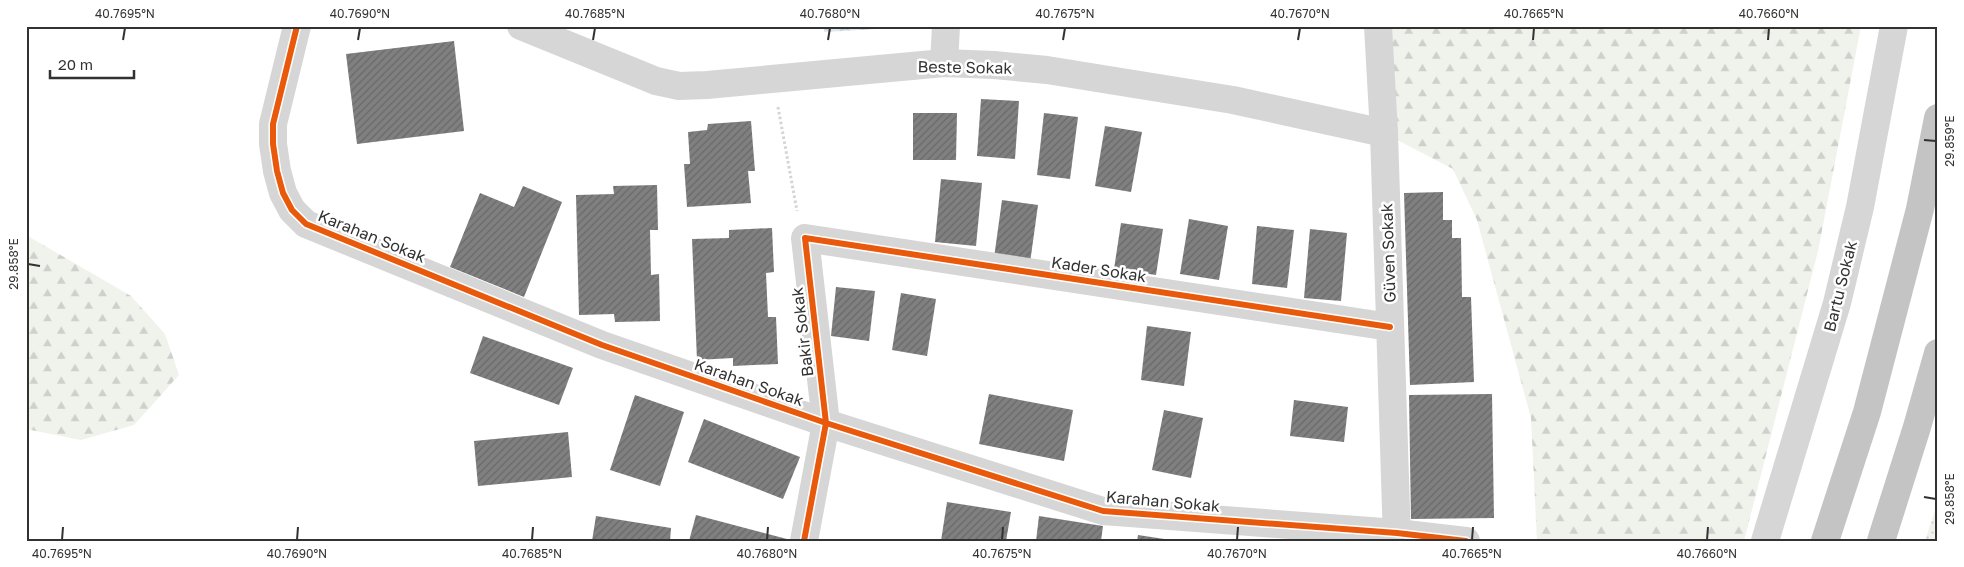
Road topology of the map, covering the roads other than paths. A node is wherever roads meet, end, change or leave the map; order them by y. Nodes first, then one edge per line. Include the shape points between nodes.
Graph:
1 (297, 26) edge
2 (521, 26) edge
3 (946, 26) edge
4 (1378, 26) edge
5 (1894, 26) edge
6 (944, 63) junction
7 (1938, 118) edge
8 (1384, 133) junction
9 (805, 238) joint
10 (1390, 327) junction
11 (1938, 353) edge
12 (826, 422) junction
13 (1397, 537) edge
14 (804, 541) edge
15 (1466, 541) edge
16 (1765, 541) edge
17 (1825, 541) edge
18 (1881, 541) edge

1 - 12 street, Karahan Sokak via 273,124 273,144 283,193 292,210 306,224 602,345
2 - 6 street, Beste Sokak via 656,80 679,86
3 - 6 street
4 - 8 street, Güven Sokak
5 - 16 street, Bartu Sokak via 1838,304
6 - 8 street, Beste Sokak via 994,64 1144,84
7 - 17 highway via 1920,209 1867,412
8 - 10 street, Güven Sokak
9 - 10 street, Kader Sokak
9 - 12 street, Bakir Sokak
10 - 13 street, Güven Sokak
11 - 18 highway
12 - 13 street, Karahan Sokak via 1103,511
12 - 14 street, Bakir Sokak
13 - 15 street, Karahan Sokak

